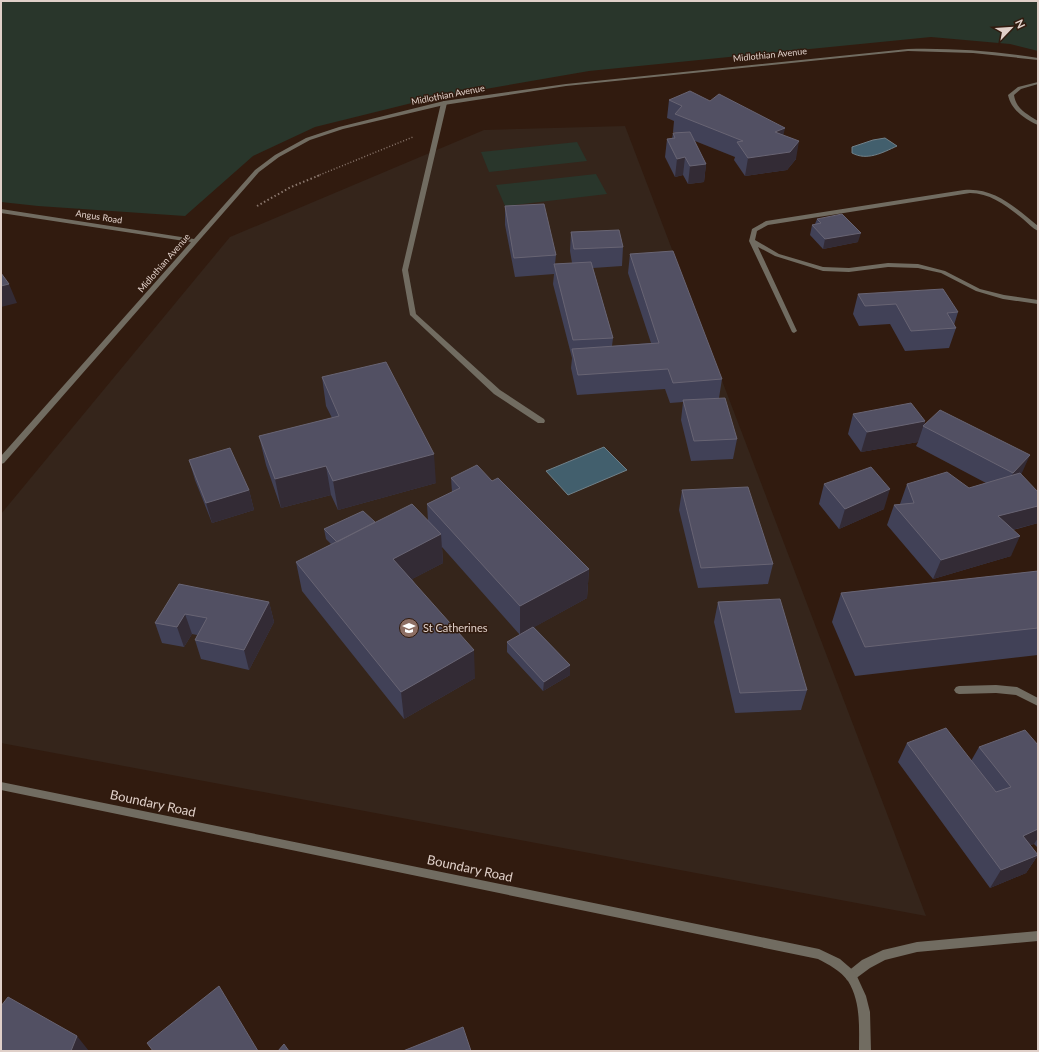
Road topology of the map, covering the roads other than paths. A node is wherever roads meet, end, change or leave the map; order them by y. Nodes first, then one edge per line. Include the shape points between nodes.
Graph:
1 (1038, 59) edge
2 (1038, 83) edge
3 (444, 103) junction
4 (1038, 124) edge
5 (1, 211) edge
6 (1038, 229) edge
7 (195, 241) junction
8 (752, 241) junction
9 (1038, 302) edge
10 (794, 331) dead end
11 (541, 422) dead end
12 (1, 461) edge
13 (959, 690) dead end
14 (1038, 702) edge
15 (1, 786) edge
16 (1038, 936) edge
17 (851, 976) junction
18 (865, 1051) edge

1 - 3 street, Midlothian Avenue via 997,52 908,50 566,84
2 - 4 street via 1016,89 1011,95 1011,103
3 - 7 street, Midlothian Avenue via 341,128 308,139 257,171
3 - 11 street via 405,270 413,315 497,392
5 - 7 street, Angus Road
6 - 8 street via 988,194 959,192 766,223 754,230
7 - 12 street, Midlothian Avenue
8 - 9 street via 777,255 823,269 918,266 943,272 978,290
8 - 10 street
13 - 14 street via 1017,691
15 - 17 street, Boundary Road via 819,954 836,963
16 - 17 street via 918,947 883,955
17 - 18 street, Boundary Road via 864,1012

